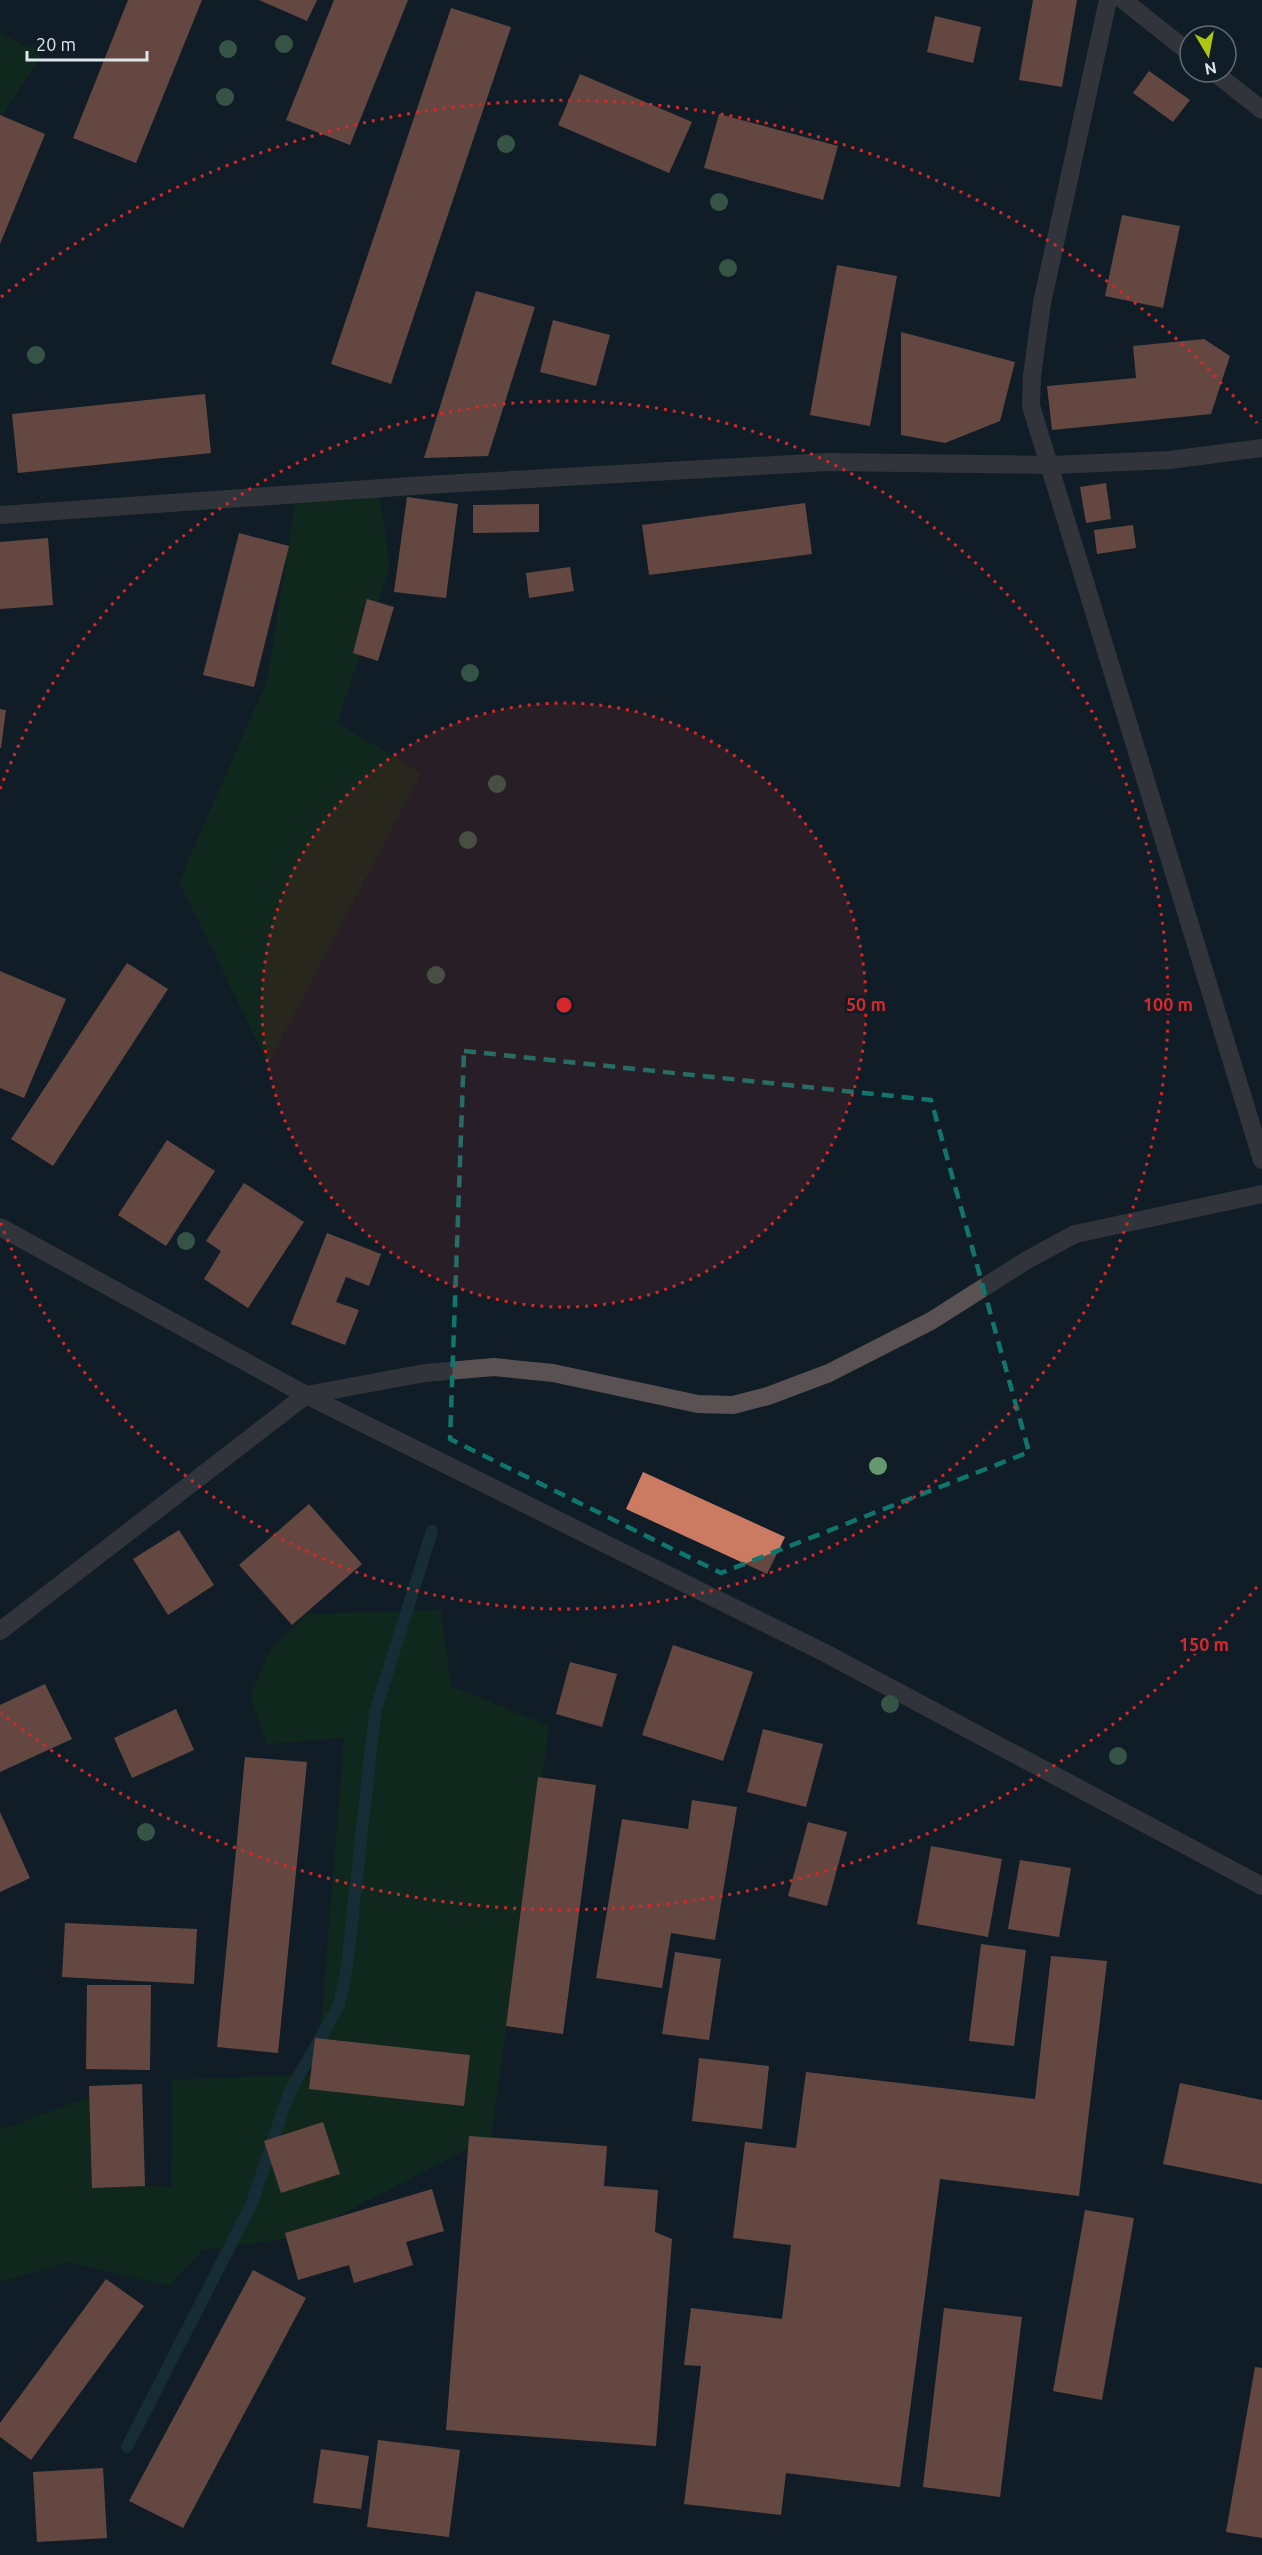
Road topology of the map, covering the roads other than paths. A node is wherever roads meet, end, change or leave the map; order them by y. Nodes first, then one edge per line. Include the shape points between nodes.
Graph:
1 (1108, 0) edge
2 (1123, 0) edge
3 (1178, 44) edge
4 (1229, 84) edge
5 (1262, 110) edge
6 (1262, 448) edge
7 (1051, 465) junction
8 (0, 515) edge
9 (1260, 1140) edge
10 (1262, 1160) edge
11 (1262, 1194) edge
12 (0, 1227) edge
13 (306, 1395) junction
14 (0, 1631) edge
15 (1262, 1886) edge

1 - 7 street via 1042,303 1032,376 1031,406
2 - 3 street
4 - 5 street
6 - 7 street via 1170,460
7 - 8 street via 827,462
7 - 9 street
9 - 10 street
11 - 13 street via 1076,1234 931,1321 830,1373 733,1405 698,1404 554,1373 494,1366 425,1373
12 - 13 street
13 - 14 street
13 - 15 street via 827,1654

